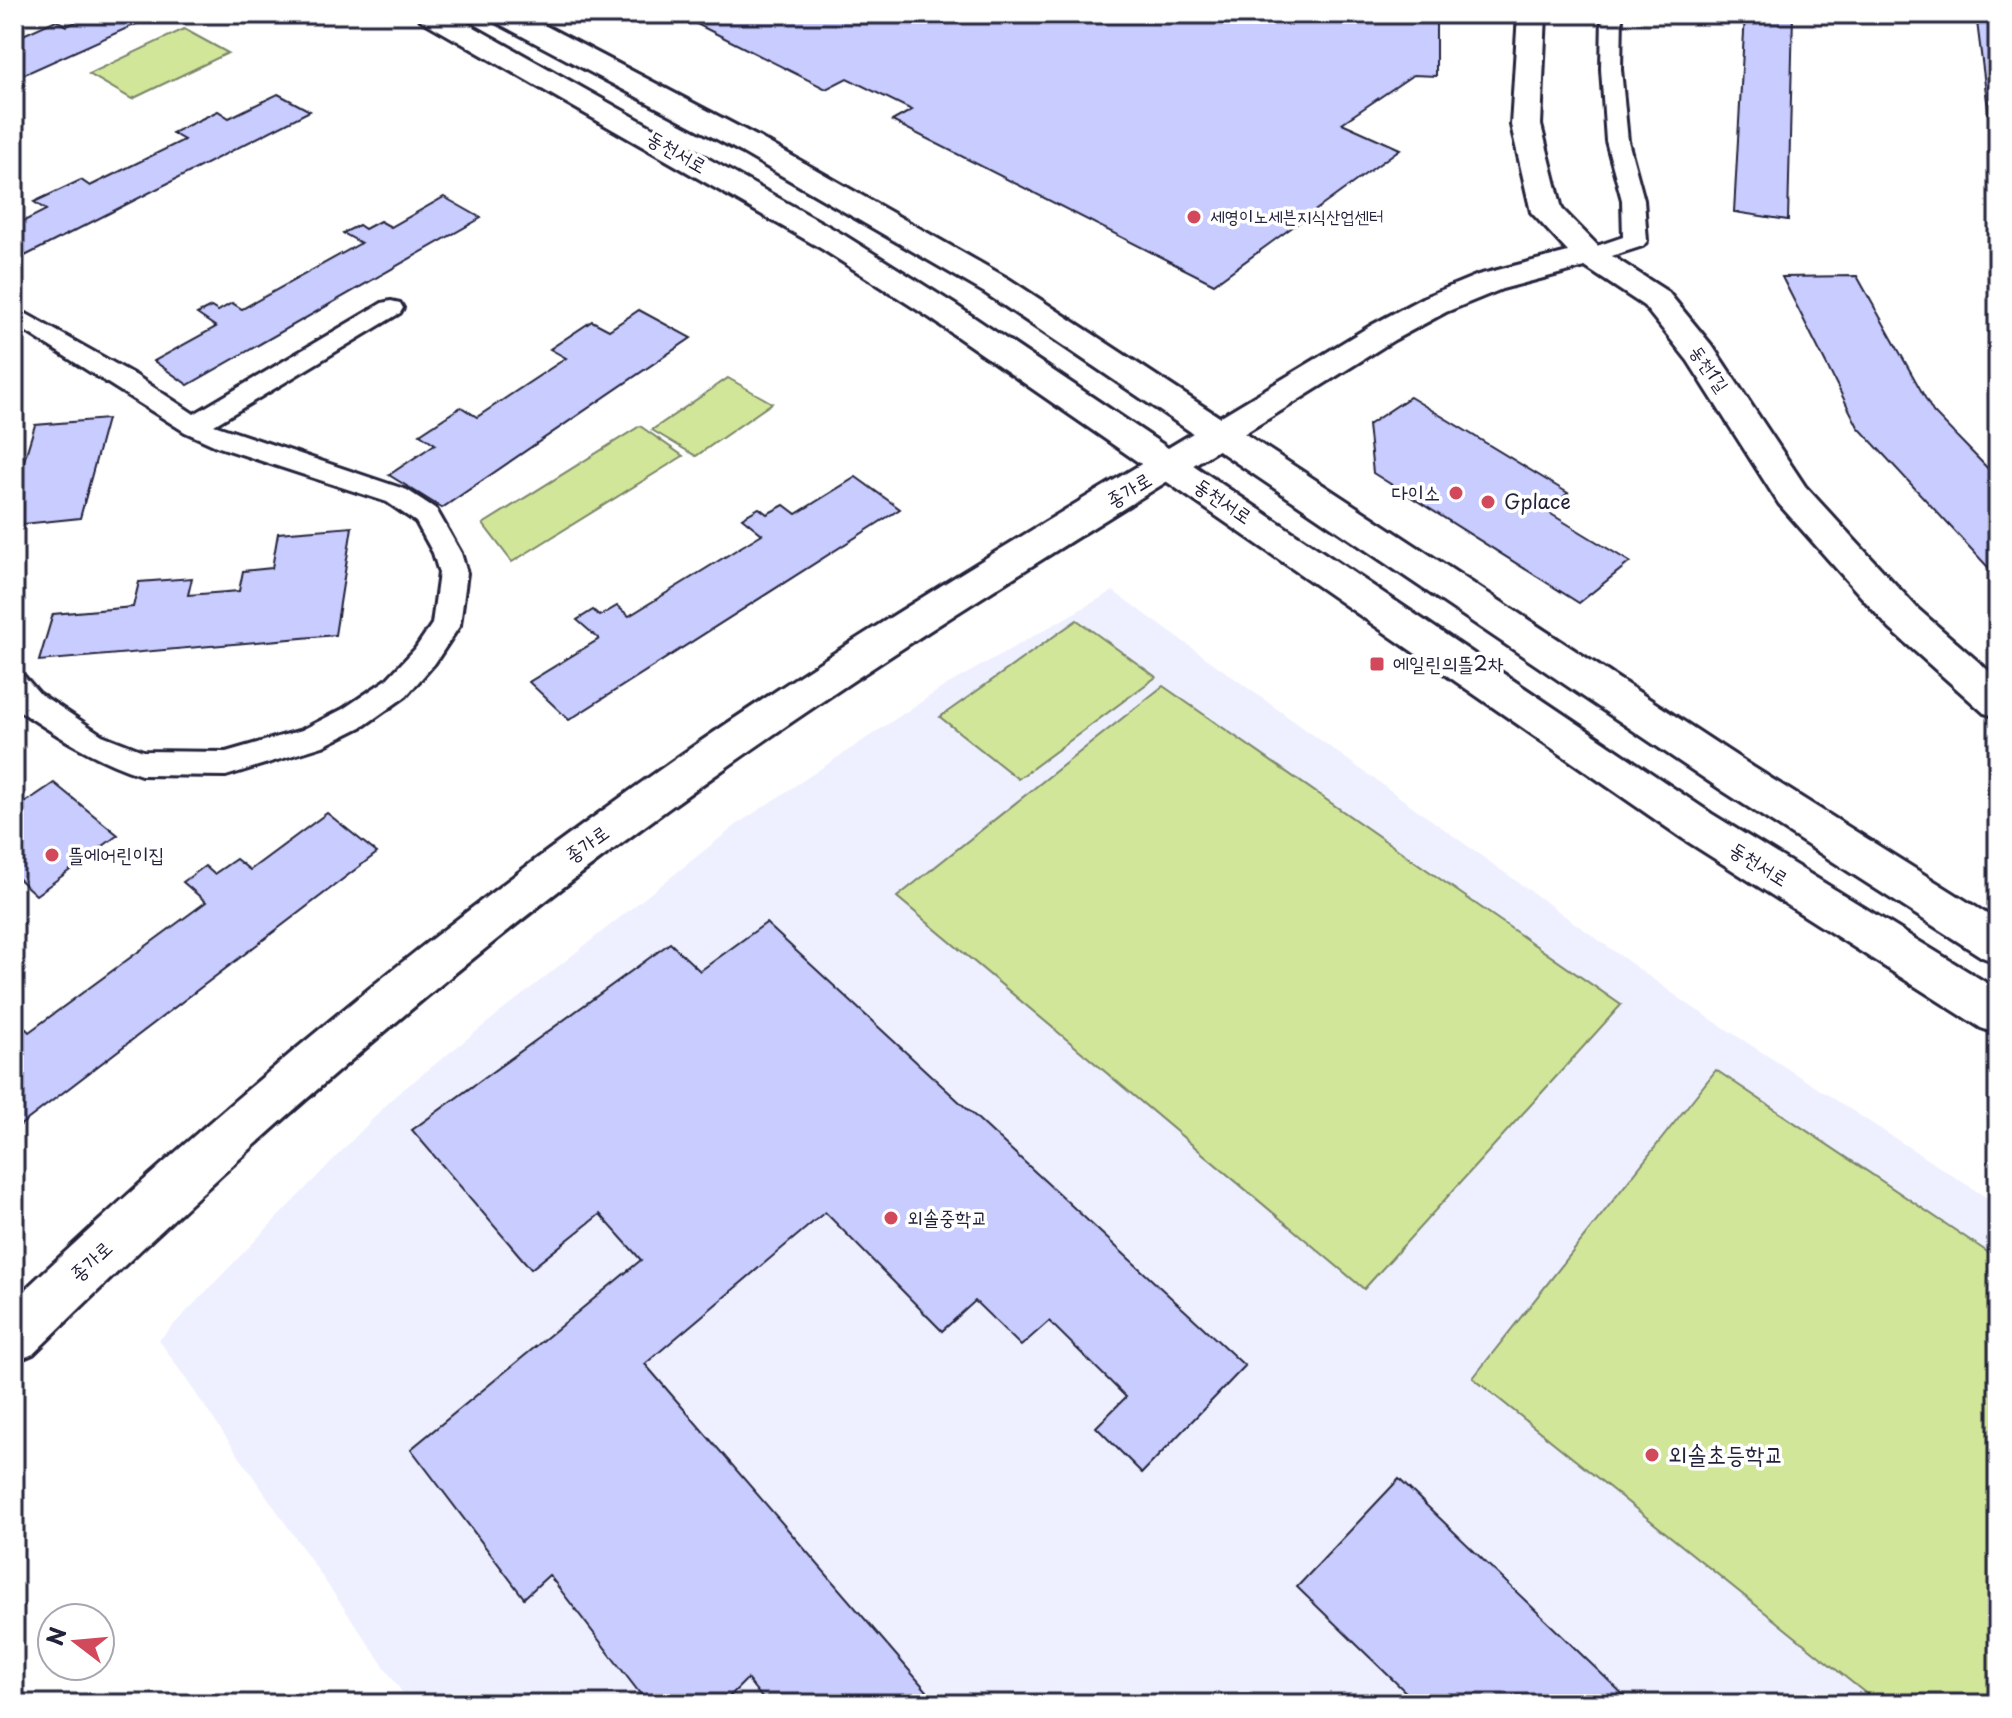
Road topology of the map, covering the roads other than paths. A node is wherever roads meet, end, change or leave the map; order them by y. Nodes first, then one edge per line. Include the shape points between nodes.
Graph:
1 (431, 14) edge
2 (502, 14) edge
3 (1532, 14) edge
4 (1612, 14) edge
5 (1590, 256) junction
6 (391, 308) dead end
7 (14, 314) edge
8 (194, 426) junction
9 (1221, 434) junction
10 (1170, 465) junction
11 (14, 684) edge
12 (1998, 702) edge
13 (1998, 944) edge
14 (1998, 1014) edge
15 (14, 1336) edge

1 - 10 main road, 동천서로 via 833,242
2 - 9 main road, 동천서로 via 881,216
3 - 5 main road, 동천1길 via 1526,125 1547,212
4 - 5 lane via 1617,141 1633,200 1635,241
5 - 9 main road, 종가로 via 1490,282 1434,305
5 - 12 main road, 동천1길 via 1656,299 1701,355 1792,495 1904,619
6 - 8 lane
7 - 8 lane
8 - 11 lane via 397,496 426,516 453,573 446,625 425,656 396,688 354,717 312,738 226,764 141,763 91,743 28,701
9 - 10 main road, 종가로
9 - 13 main road, 동천서로 via 1738,779
10 - 14 main road, 동천서로 via 1697,826
10 - 15 main road, 종가로 via 814,686 511,900 308,1063

